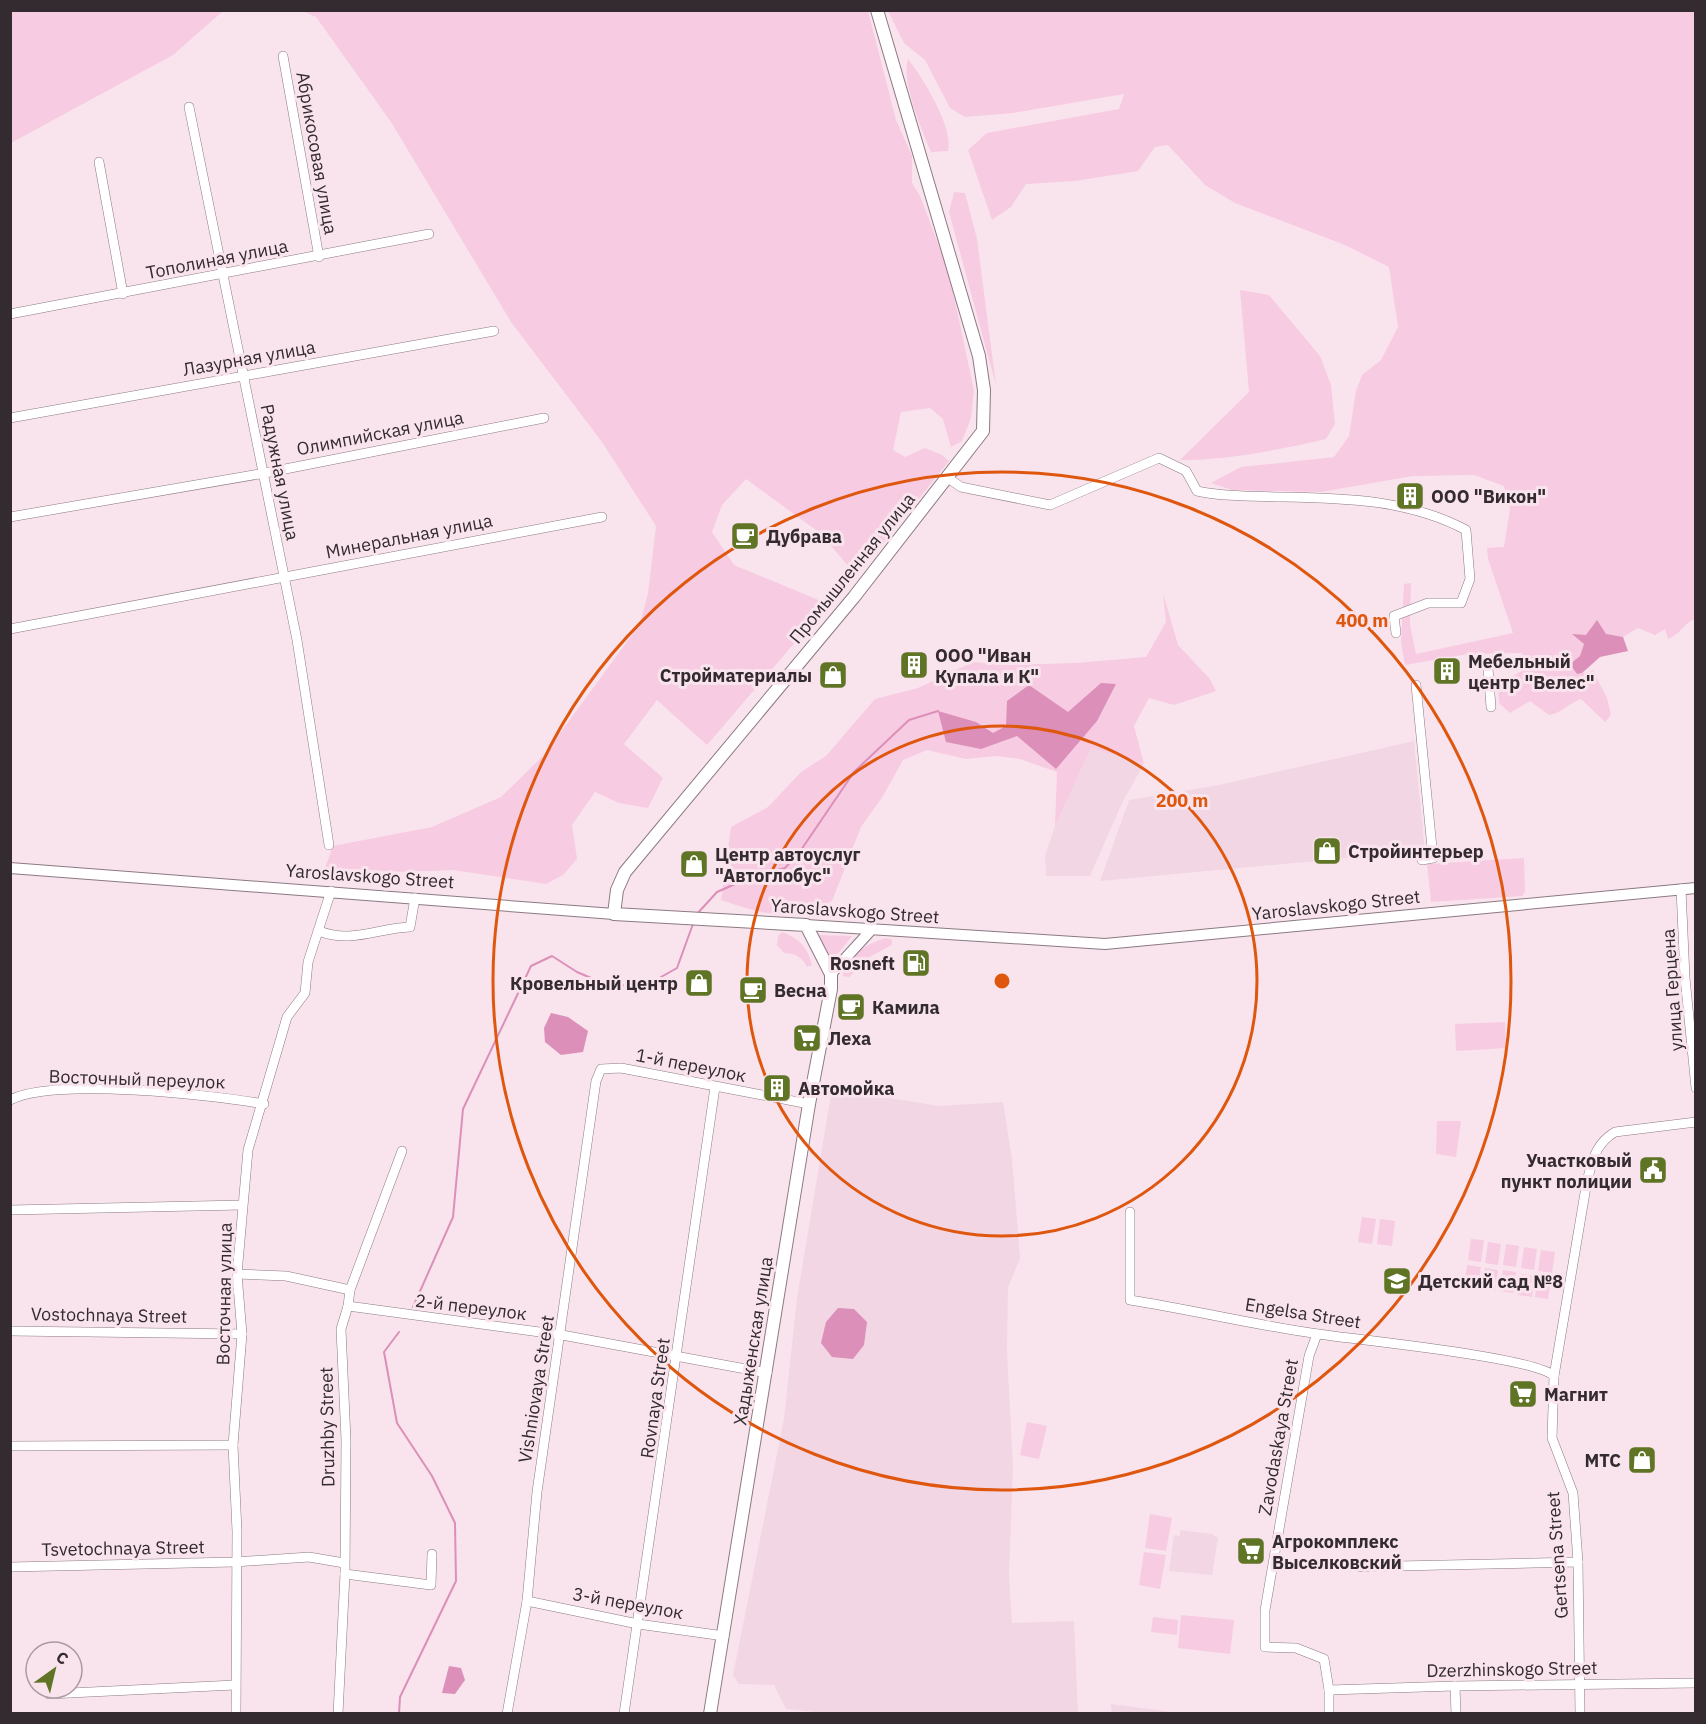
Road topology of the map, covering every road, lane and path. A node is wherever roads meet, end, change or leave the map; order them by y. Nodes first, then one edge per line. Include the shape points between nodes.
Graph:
1 (877, 10) edge
2 (283, 56) dead end
3 (189, 107) dead end
4 (99, 162) dead end
5 (429, 234) dead end
6 (319, 257) junction
7 (224, 275) junction
8 (123, 294) junction
9 (10, 315) edge
10 (494, 332) dead end
11 (244, 375) junction
12 (10, 418) edge
13 (543, 418) dead end
14 (264, 473) junction
15 (948, 478) junction
16 (10, 517) edge
17 (602, 517) dead end
18 (283, 576) junction
19 (10, 629) edge
20 (1396, 633) dead end
21 (1488, 668) dead end
22 (1416, 685) dead end
23 (1491, 706) dead end
24 (329, 845) dead end
25 (1422, 860) dead end
26 (10, 868) edge
27 (1695, 888) edge
28 (1681, 889) junction
29 (331, 891) junction
30 (415, 897) junction
31 (614, 914) junction
32 (806, 925) junction
33 (872, 929) junction
34 (319, 931) junction
35 (831, 974) junction
36 (601, 1070) joint
37 (715, 1087) junction
38 (1695, 1088) edge
39 (10, 1100) edge
40 (264, 1104) junction
41 (809, 1104) junction
42 (1695, 1122) edge
43 (402, 1151) dead end
44 (242, 1205) junction
45 (10, 1210) edge
46 (1130, 1212) dead end
47 (237, 1274) junction
48 (350, 1290) junction
49 (348, 1306) junction
50 (10, 1331) edge
51 (242, 1334) junction
52 (1317, 1334) junction
53 (562, 1335) junction
54 (678, 1358) junction
55 (767, 1373) junction
56 (1554, 1376) junction
57 (233, 1445) junction
58 (10, 1446) edge
59 (432, 1554) dead end
60 (235, 1562) junction
61 (1578, 1562) junction
62 (344, 1563) junction
63 (10, 1567) edge
64 (1351, 1567) dead end
65 (345, 1574) junction
66 (527, 1601) junction
67 (638, 1624) junction
68 (724, 1636) junction
69 (1695, 1683) edge
70 (1579, 1684) junction
71 (235, 1685) junction
72 (1455, 1686) junction
73 (1329, 1690) junction
74 (84, 1692) edge
75 (236, 1713) edge
76 (338, 1713) edge
77 (507, 1713) edge
78 (624, 1713) edge
79 (710, 1713) edge
80 (1329, 1713) edge
81 (1456, 1713) edge
82 (1580, 1713) edge

1 - 15 main road, Промышленная улица via 979,356 984,390 983,431
2 - 6 street, Абрикосовая улица
3 - 7 street, Радужная улица
4 - 8 street
5 - 6 street, Тополиная улица
6 - 7 street, Тополиная улица
7 - 8 street, Тополиная улица
7 - 11 street, Радужная улица
8 - 9 street, Тополиная улица
10 - 11 street, Лазурная улица
11 - 12 street, Лазурная улица
11 - 14 street, Радужная улица
13 - 14 street, Олимпийская улица
14 - 16 street, Олимпийская улица
14 - 18 street, Радужная улица
15 - 20 street via 961,487 1050,506 1159,458 1186,471 1197,491 1219,496 1338,498 1388,503 1441,516 1466,530 1470,579 1461,603 1428,603 1394,616
15 - 31 main road, Промышленная улица via 625,872 617,890
17 - 18 street, Минеральная улица
18 - 19 street, Минеральная улица
18 - 24 street, Радужная улица via 297,640
21 - 23 street
22 - 25 street via 1433,858
26 - 29 street, Yaroslavskogo Street
27 - 28 street, Yaroslavskogo Street
28 - 33 street, Yaroslavskogo Street via 1105,944
28 - 38 street, улица Герцена
29 - 30 street, Yaroslavskogo Street
29 - 34 street, Восточная улица
30 - 31 street, Yaroslavskogo Street
30 - 34 street via 410,927 363,937 334,937
31 - 32 main road, Yaroslavskogo Street
32 - 33 street, Yaroslavskogo Street
32 - 35 main road
33 - 35 street
34 - 40 street, Восточная улица via 308,962 304,993 287,1017
35 - 41 main road, Хадыженская улица via 828,1012
36 - 37 street, 1-й переулок via 621,1068
36 - 53 street, Vishniovaya Street via 596,1081
37 - 41 street, 1-й переулок
37 - 54 street, Rovnaya Street
39 - 40 street, Восточный переулок via 20,1095 65,1090 206,1094
40 - 44 street, Восточная улица via 248,1150
41 - 55 main road, Хадыженская улица
42 - 56 street, Gertsena Street via 1615,1132 1606,1137 1595,1153
43 - 48 street, Druzhby Street
44 - 45 street
44 - 47 street, Восточная улица
46 - 52 street, Engelsa Street via 1130,1300
47 - 48 street via 285,1276
47 - 51 street, Восточная улица
48 - 49 street, Druzhby Street
49 - 53 street, 2-й переулок
49 - 62 street, Druzhby Street via 341,1329 346,1440
50 - 51 street, Vostochnaya Street
51 - 57 street, Восточная улица
52 - 56 street, Engelsa Street via 1502,1361 1547,1369
52 - 73 street, Zavodaskaya Street via 1309,1356 1265,1610 1265,1647 1296,1648 1324,1659
53 - 54 street, 2-й переулок
53 - 66 street, Vishniovaya Street via 537,1492
54 - 55 street, 2-й переулок
54 - 67 street, Rovnaya Street
55 - 68 main road, Хадыженская улица
56 - 61 street, Gertsena Street via 1552,1438 1573,1493
57 - 58 street
57 - 60 street, Восточная улица
59 - 65 street via 431,1585
60 - 62 street via 309,1557
60 - 63 street, Tsvetochnaya Street
60 - 71 street, Восточная улица
61 - 64 street
61 - 70 street, Gertsena Street
62 - 65 street, Druzhby Street
65 - 76 street, Druzhby Street
66 - 67 street, 3-й переулок
66 - 77 street, Vishniovaya Street
67 - 68 street, 3-й переулок
67 - 78 street, Rovnaya Street
68 - 79 main road, Хадыженская улица
69 - 70 street, Dzerzhinskogo Street
70 - 72 street, Dzerzhinskogo Street
70 - 82 street, Gertsena Street
71 - 74 street
71 - 75 street, Восточная улица
72 - 73 street, Dzerzhinskogo Street
72 - 81 street
73 - 80 street, Zavodaskaya Street

